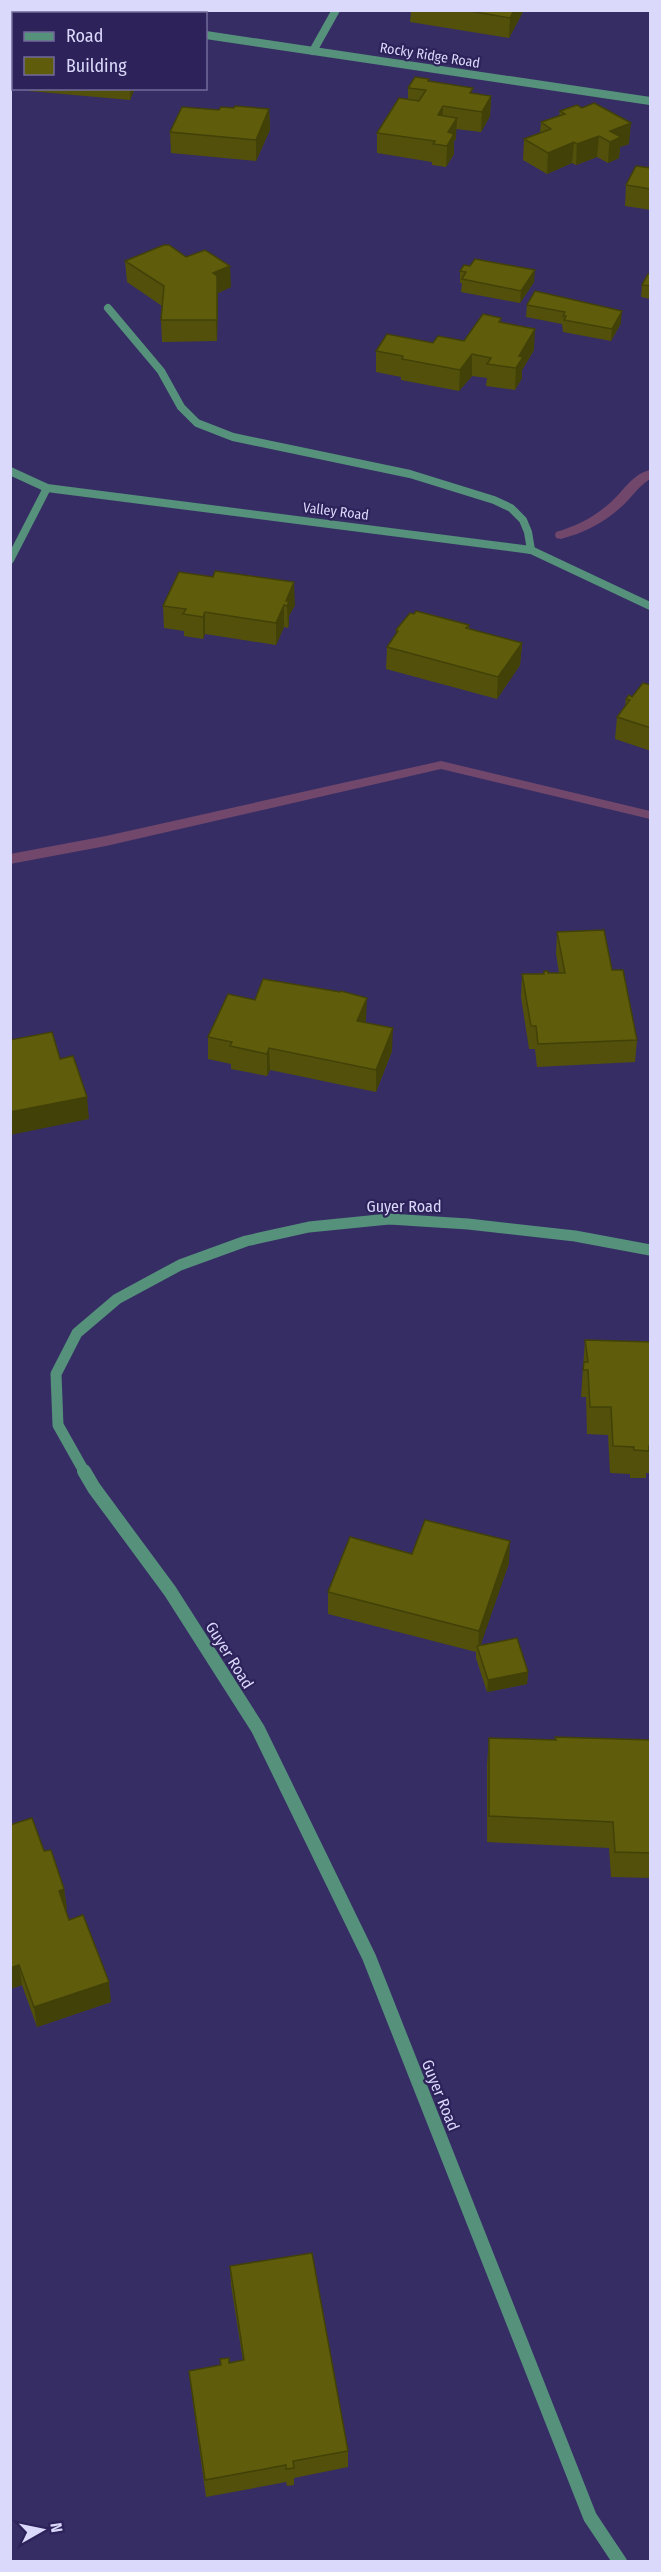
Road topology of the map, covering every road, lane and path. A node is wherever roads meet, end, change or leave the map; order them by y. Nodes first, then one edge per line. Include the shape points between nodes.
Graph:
1 (336, 10) edge
2 (207, 35) edge
3 (313, 51) junction
4 (651, 101) edge
5 (108, 308) dead end
6 (10, 471) edge
7 (47, 488) junction
8 (531, 550) junction
9 (10, 560) edge
10 (651, 606) edge
11 (651, 1250) edge
12 (620, 2562) edge

1 - 3 street
2 - 3 street, Rocky Ridge Road
3 - 4 street, Rocky Ridge Road
5 - 8 street via 165,376 187,415 197,423 257,443 396,472 512,508 528,526
6 - 7 street, Valley Road
7 - 8 street, Valley Road
7 - 9 street
8 - 10 street, Valley Road
11 - 12 street, Guyer Road via 575,1236 389,1219 309,1227 246,1240 180,1265 117,1299 77,1334 56,1374 58,1425 94,1488 170,1591 258,1729 369,1957 590,2517

